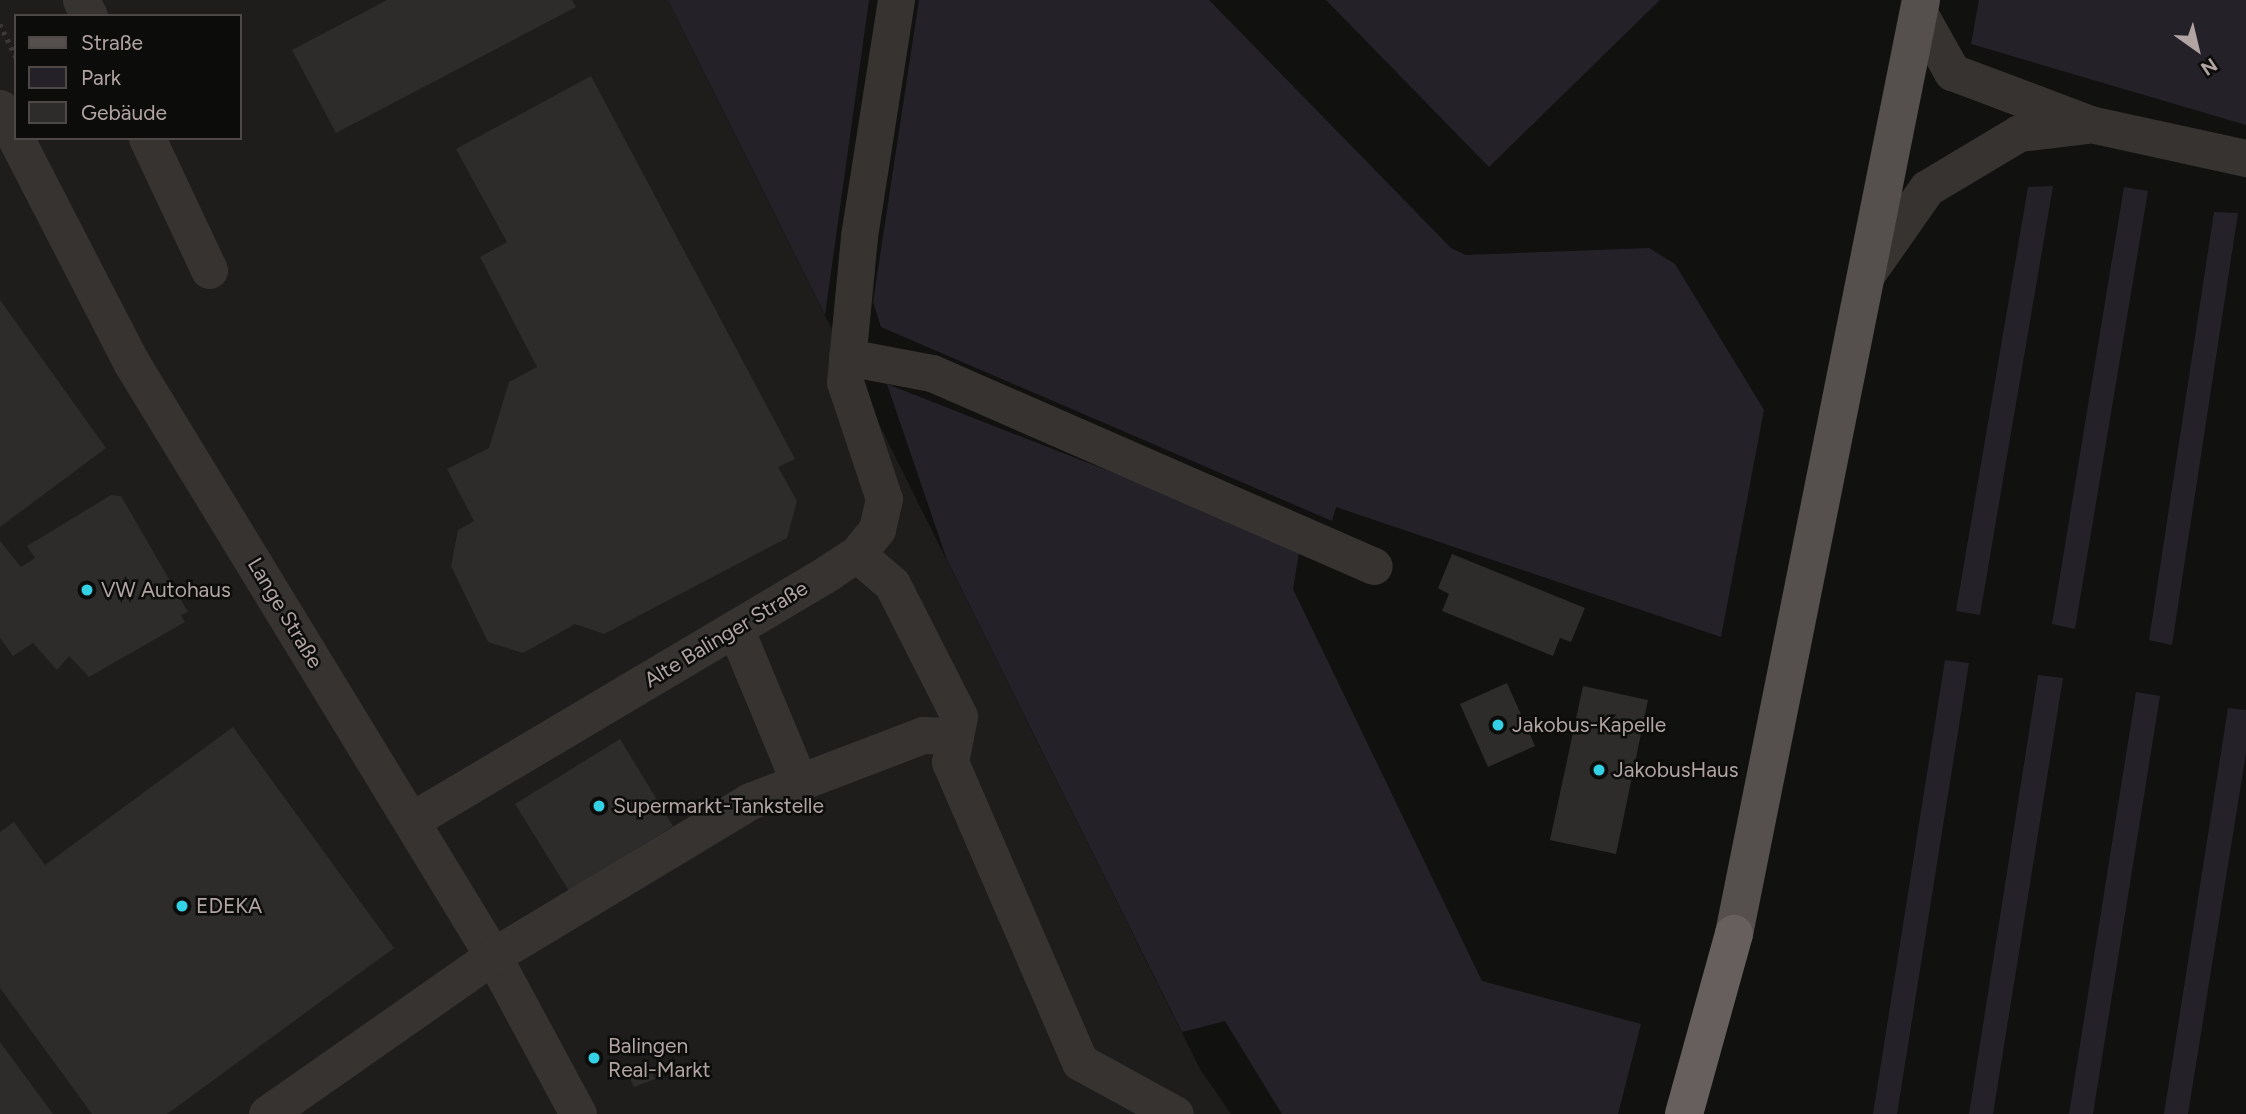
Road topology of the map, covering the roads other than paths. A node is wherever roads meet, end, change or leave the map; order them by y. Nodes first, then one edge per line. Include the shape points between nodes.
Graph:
1 (896, 0) edge
2 (1920, 6) edge
3 (0, 108) edge
4 (2090, 124) junction
5 (14, 135) edge
6 (17, 140) edge
7 (148, 140) edge
8 (2246, 158) edge
9 (209, 270) dead end
10 (1866, 275) junction
11 (848, 350) junction
12 (857, 554) junction
13 (1374, 566) dead end
14 (735, 628) junction
15 (955, 736) junction
16 (799, 782) junction
17 (412, 820) junction
18 (1734, 934) junction
19 (494, 956) junction
20 (267, 1114) edge
21 (578, 1114) edge
22 (1175, 1114) edge
23 (1684, 1114) edge
24 (1709, 1114) edge

1 - 11 street, Alte Balinger Straße via 859,236
2 - 4 street via 1952,72
2 - 10 main road
3 - 5 street, Lange Straße
4 - 8 street
4 - 10 street via 2019,133 1927,188
6 - 17 street, Lange Straße via 131,362
7 - 9 street
10 - 18 main road
11 - 12 street, Alte Balinger Straße via 848,400 884,499 877,529
11 - 13 street via 932,373
12 - 14 street, Alte Balinger Straße
12 - 15 street via 892,584 959,716
14 - 16 street
14 - 17 street, Alte Balinger Straße
15 - 16 street via 923,735
15 - 22 street via 950,762 1080,1062
16 - 19 street via 750,801
17 - 19 street, Lange Straße
18 - 23 highway
18 - 24 highway
19 - 20 street
19 - 21 street, Lange Straße

